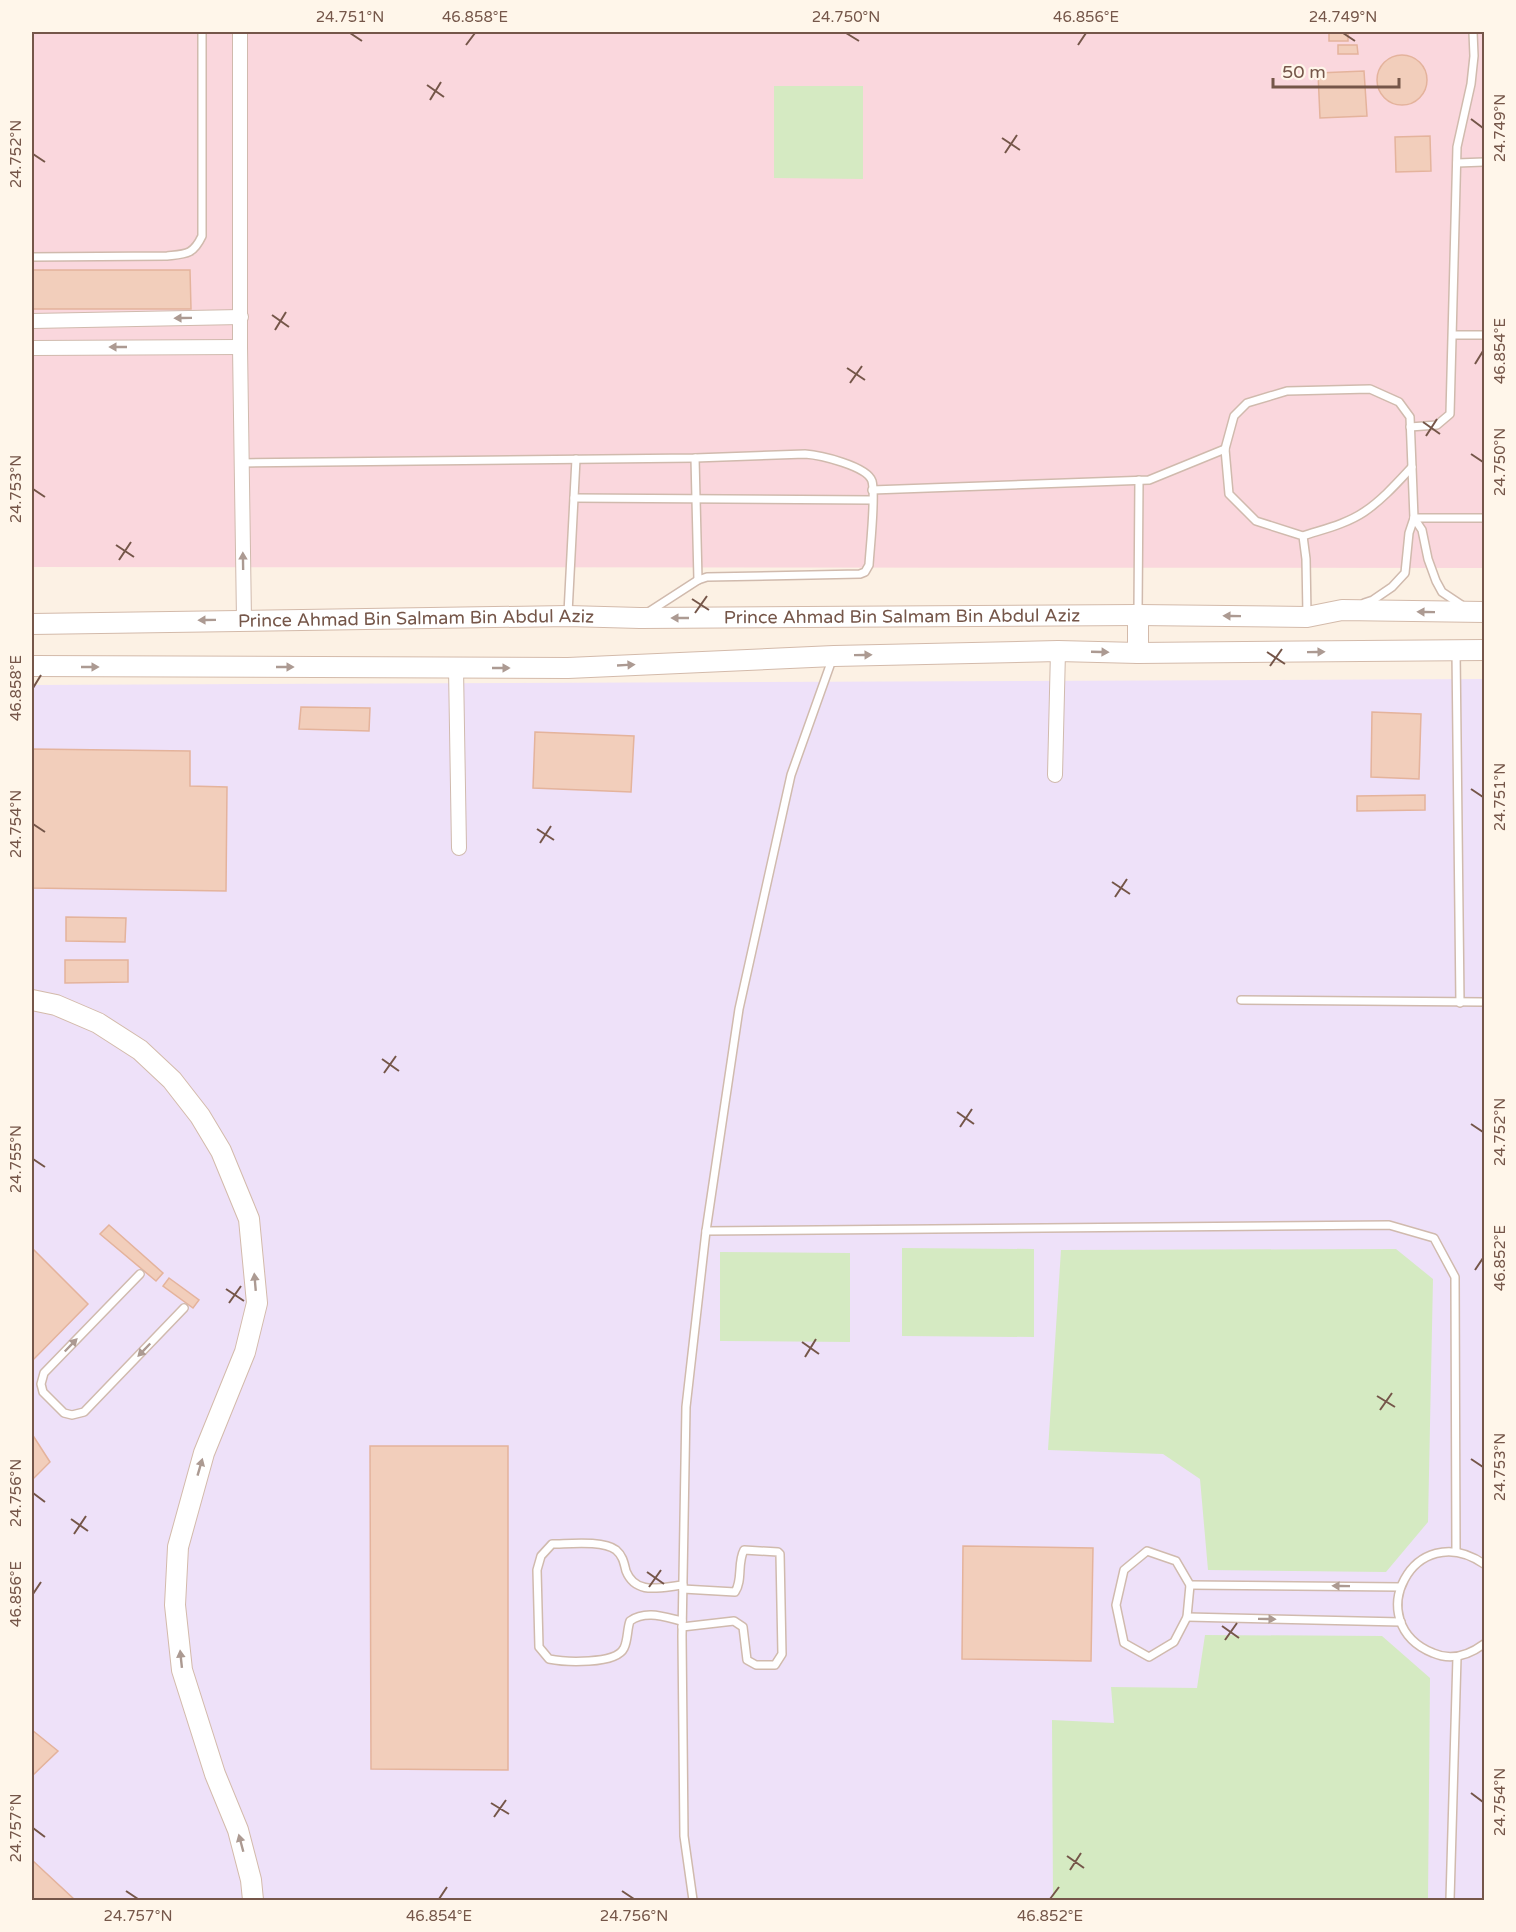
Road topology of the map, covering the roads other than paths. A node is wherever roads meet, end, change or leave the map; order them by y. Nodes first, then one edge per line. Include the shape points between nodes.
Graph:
1 (202, 32) edge
2 (240, 32) edge
3 (1473, 32) edge
4 (1485, 162) edge
5 (1457, 163) junction
6 (32, 257) edge
7 (241, 317) junction
8 (32, 321) edge
9 (1453, 335) junction
10 (1485, 335) edge
11 (240, 347) junction
12 (32, 348) edge
13 (1410, 427) junction
14 (1225, 449) junction
15 (695, 458) junction
16 (576, 459) junction
17 (242, 463) junction
18 (1412, 467) junction
19 (1139, 480) junction
20 (872, 490) junction
21 (574, 498) junction
22 (696, 498) junction
23 (872, 500) junction
24 (1414, 518) junction
25 (1485, 518) edge
26 (1304, 536) junction
27 (698, 580) junction
28 (1342, 610) junction
29 (1478, 612) edge
30 (1138, 615) junction
31 (568, 616) junction
32 (1306, 617) junction
33 (640, 618) junction
34 (244, 620) junction
35 (32, 624) edge
36 (1456, 650) junction
37 (1485, 650) edge
38 (1058, 651) junction
39 (1138, 653) junction
40 (834, 656) junction
41 (32, 666) edge
42 (456, 668) junction
43 (1055, 775) dead end
44 (459, 848) dead end
45 (32, 1000) edge
46 (1241, 1000) dead end
47 (1485, 1002) edge
48 (1460, 1003) junction
49 (706, 1231) junction
50 (140, 1274) dead end
51 (184, 1308) dead end
52 (1456, 1551) junction
53 (1485, 1564) edge
54 (1190, 1585) junction
55 (683, 1587) junction
56 (1400, 1587) junction
57 (1187, 1617) junction
58 (1401, 1622) junction
59 (682, 1624) junction
60 (1485, 1644) edge
61 (1457, 1657) junction
62 (253, 1900) edge
63 (693, 1900) edge
64 (1450, 1900) edge

1 - 6 lane via 202,236 196,249 167,256
2 - 7 street
3 - 5 lane via 1471,84
4 - 5 lane
5 - 9 lane
7 -> 8 street
7 - 11 street
9 - 10 lane
9 - 13 lane via 1450,414 1437,425
11 -> 12 street
11 - 17 street
13 - 14 lane via 1410,417 1399,402 1370,389 1287,391 1247,404 1234,416
13 - 18 lane
14 - 19 lane via 1149,480
14 - 26 lane via 1229,494 1257,521
15 - 16 lane
15 - 20 lane via 823,456 863,471 872,482
15 - 22 lane
16 - 17 lane
16 - 21 lane
34 -> 17 street
18 - 24 lane
18 - 26 lane via 1364,512
19 - 20 lane
19 - 30 lane
20 - 23 lane
21 - 22 lane
21 - 31 lane
22 - 23 lane
22 - 27 lane
23 - 27 lane via 869,565 865,572
24 - 25 lane
24 - 28 lane via 1408,533 1405,573 1373,600
24 - 29 lane via 1422,530 1428,559 1442,592
26 - 32 lane
27 - 33 lane
29 -> 28 main road, Prince Ahmad Bin Salmam Bin Abdul Aziz
28 - 32 main road, Prince Ahmad Bin Salmam Bin Abdul Aziz
32 -> 30 main road, Prince Ahmad Bin Salmam Bin Abdul Aziz
30 -> 33 main road, Prince Ahmad Bin Salmam Bin Abdul Aziz
30 - 39 main road
31 - 33 main road, Prince Ahmad Bin Salmam Bin Abdul Aziz
31 - 34 main road, Prince Ahmad Bin Salmam Bin Abdul Aziz
34 -> 35 main road, Prince Ahmad Bin Salmam Bin Abdul Aziz
36 - 37 main road, Prince Ahmad Bin Salmam Bin Abdul Aziz
39 -> 36 main road, Prince Ahmad Bin Salmam Bin Abdul Aziz
36 - 48 lane
38 -> 39 main road, Prince Ahmad Bin Salmam Bin Abdul Aziz
40 -> 38 main road, Prince Ahmad Bin Salmam Bin Abdul Aziz
38 - 43 street
42 -> 40 main road, Prince Ahmad Bin Salmam Bin Abdul Aziz via 568,668
40 - 49 lane via 791,775 783,810 739,1009
41 -> 42 main road, Prince Ahmad Bin Salmam Bin Abdul Aziz
42 - 44 street
62 -> 45 main road via 238,1830 215,1774 182,1670 175,1605 178,1547 204,1454 245,1352 257,1303 249,1219 221,1151 172,1080 140,1050 98,1023 57,1005
46 - 48 lane
47 - 48 lane
49 - 52 lane via 1389,1225 1434,1239 1455,1277
49 - 55 lane via 686,1407
51 -> 50 lane via 84,1412 64,1413 43,1392 44,1373
52 - 53 lane
52 - 56 lane via 1438,1552 1422,1559 1408,1571
56 -> 54 lane
54 - 57 lane
54 - 57 lane via 1176,1561 1147,1551 1124,1570 1116,1605 1124,1643 1149,1657 1174,1642
55 - 59 lane
55 - 59 lane via 735,1592 744,1550 778,1552 782,1654 775,1665 752,1664 747,1660 743,1626 734,1621
55 - 59 lane via 639,1587 629,1577 617,1551 602,1545 552,1545 545,1549 537,1570 539,1647 549,1659 601,1660 621,1654 630,1621 638,1615
56 - 58 lane via 1397,1605
57 -> 58 lane
58 - 61 lane via 1409,1638 1423,1649 1439,1656
59 - 63 lane via 684,1836
60 - 61 lane
61 - 64 lane

